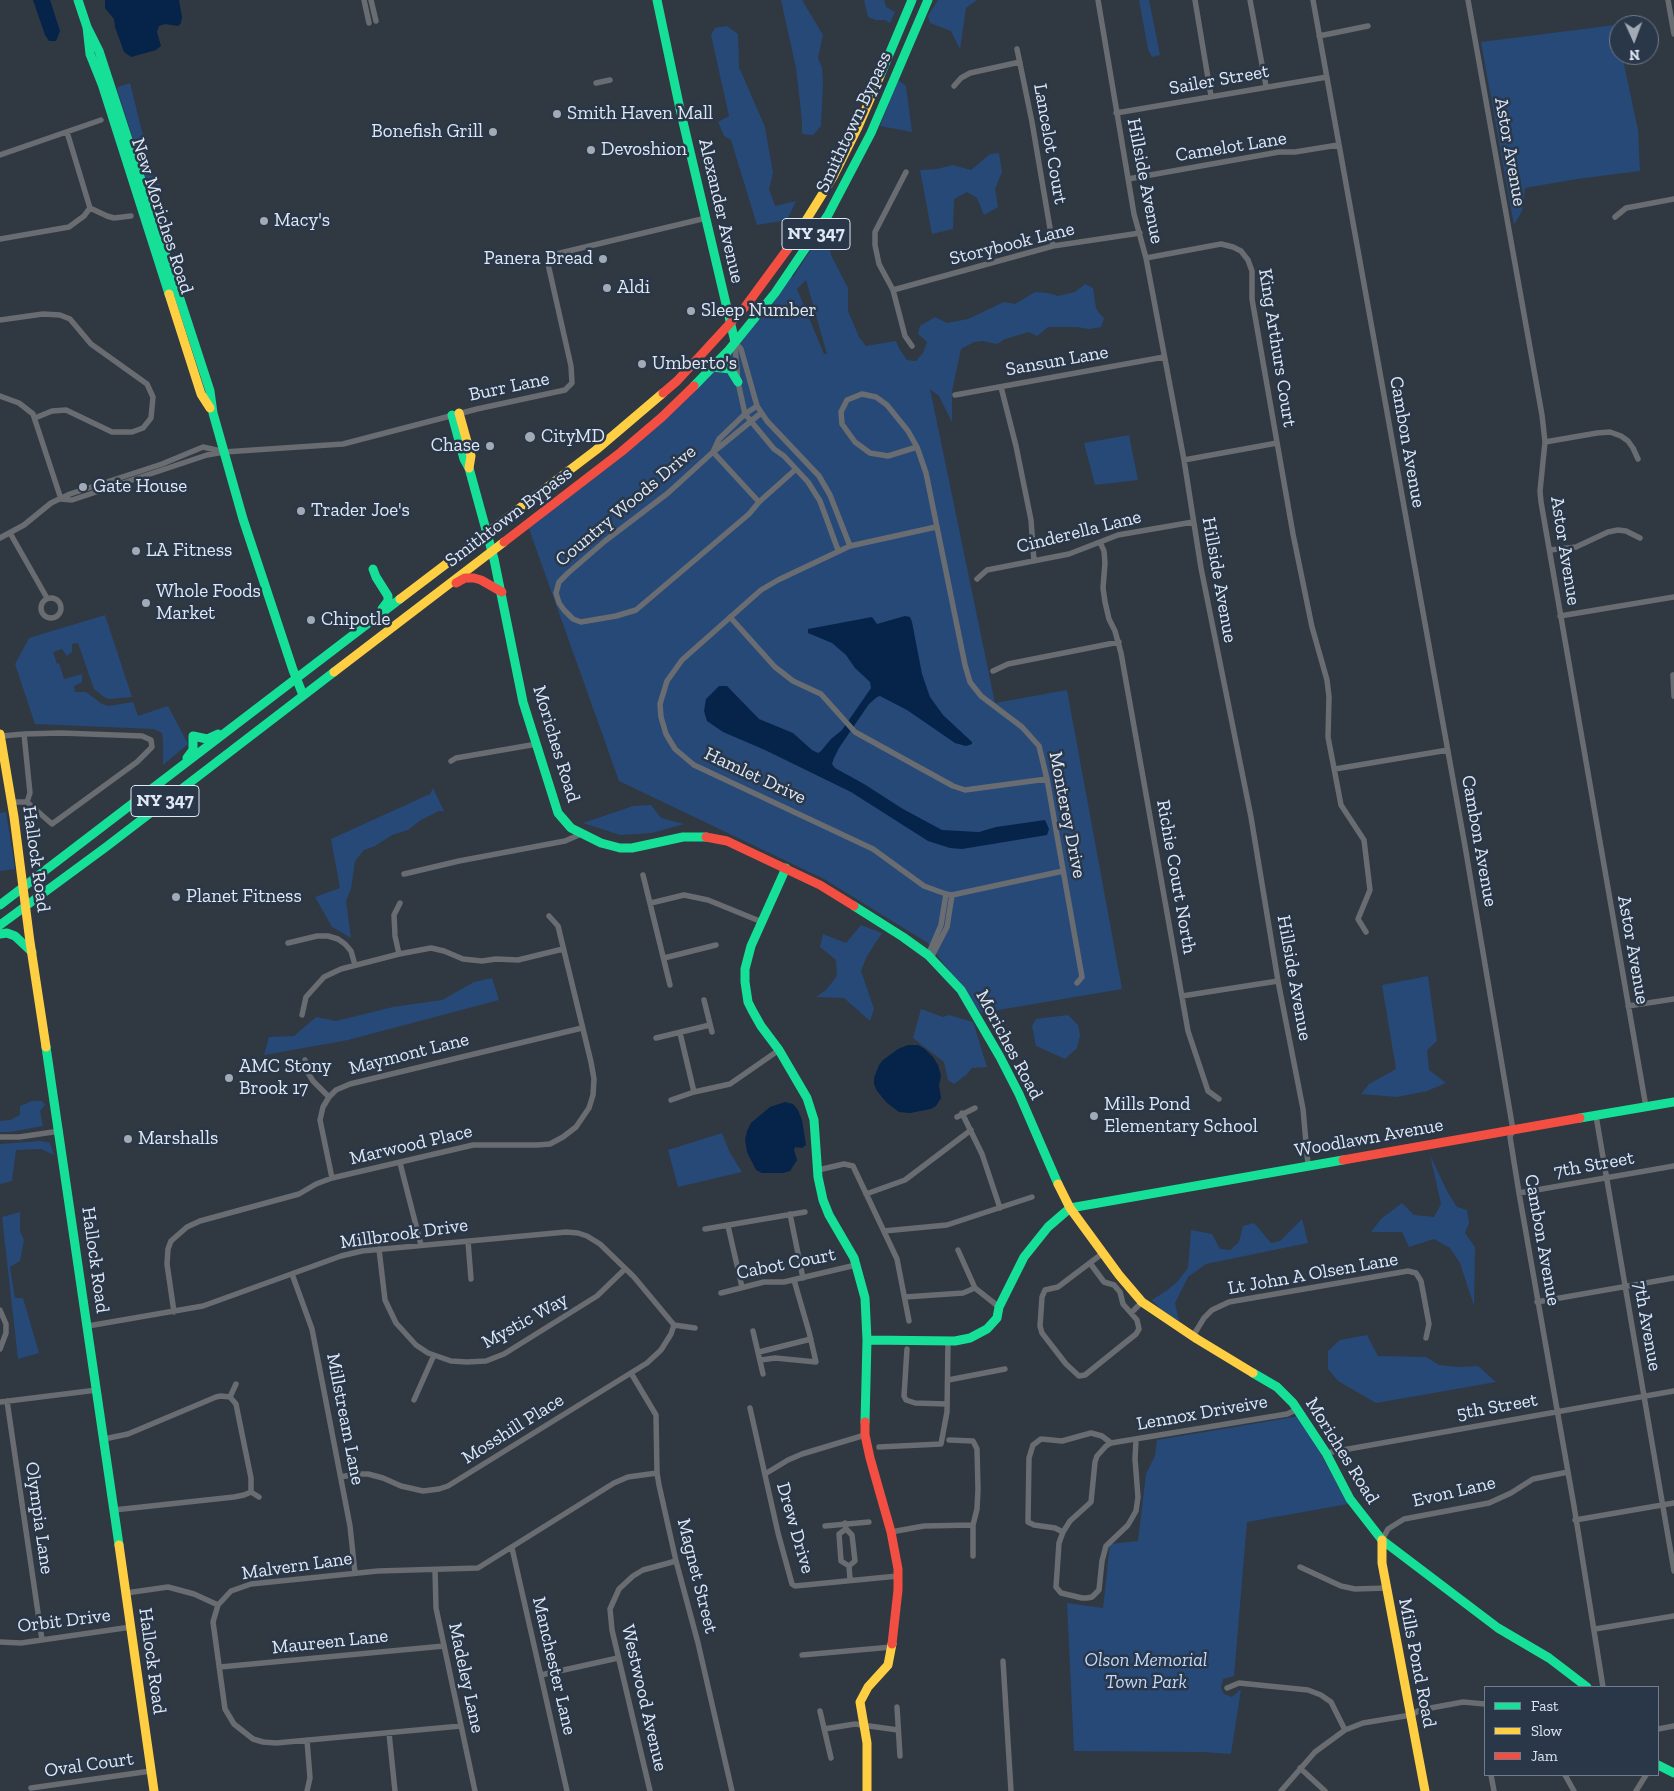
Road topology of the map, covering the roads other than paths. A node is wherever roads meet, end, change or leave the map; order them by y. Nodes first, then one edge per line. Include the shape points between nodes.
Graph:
1 (78, 0) edge
2 (364, 0) edge
3 (371, 0) edge
4 (657, 0) edge
5 (912, 0) edge
6 (928, 0) edge
7 (1098, 0) edge
8 (1195, 0) edge
9 (1250, 0) edge
10 (1312, 0) edge
11 (1468, 0) edge
12 (1668, 0) edge
13 (1368, 26) dead end
14 (1674, 34) edge
15 (1319, 36) junction
16 (1016, 49) dead end
17 (1020, 62) junction
18 (1327, 77) junction
19 (610, 80) dead end
20 (596, 83) dead end
21 (954, 86) dead end
22 (1266, 86) junction
23 (1211, 96) junction
24 (1116, 113) junction
25 (101, 120) dead end
26 (67, 132) junction
27 (1338, 145) junction
28 (0, 155) edge
29 (906, 172) dead end
30 (1128, 179) junction
31 (1674, 199) edge
32 (90, 208) junction
33 (131, 216) dead end
34 (706, 218) junction
35 (1615, 218) dead end
36 (1140, 233) junction
37 (0, 238) edge
38 (1054, 246) junction
39 (1146, 258) junction
40 (893, 290) junction
41 (0, 320) edge
42 (731, 324) junction
43 (735, 342) junction
44 (912, 346) dead end
45 (1164, 357) junction
46 (713, 367) junction
47 (738, 382) junction
48 (1001, 387) junction
49 (955, 395) dead end
50 (0, 396) edge
51 (757, 406) junction
52 (761, 413) junction
53 (456, 414) junction
54 (745, 414) junction
55 (35, 418) junction
56 (750, 420) junction
57 (1545, 442) junction
58 (1277, 444) junction
59 (917, 447) junction
60 (224, 452) junction
61 (713, 452) junction
62 (1184, 460) junction
63 (1638, 460) dead end
64 (796, 469) junction
65 (61, 499) junction
66 (832, 500) junction
67 (758, 502) junction
68 (821, 505) junction
69 (1193, 522) junction
70 (936, 527) junction
71 (10, 533) junction
72 (487, 533) junction
73 (0, 538) edge
74 (1640, 538) dead end
75 (1100, 542) junction
76 (850, 546) junction
77 (838, 550) junction
78 (1550, 550) junction
79 (492, 551) junction
80 (1034, 561) junction
81 (977, 579) dead end
82 (413, 590) junction
83 (439, 591) junction
84 (502, 592) junction
85 (1674, 596) edge
86 (47, 598) dead end
87 (1560, 616) junction
88 (377, 617) junction
89 (730, 617) junction
90 (1119, 642) junction
91 (993, 671) dead end
92 (1673, 674) edge
93 (296, 679) junction
94 (303, 695) junction
95 (1674, 696) edge
96 (233, 727) junction
97 (24, 734) junction
98 (1, 735) edge
99 (537, 744) junction
100 (1448, 750) junction
101 (450, 761) dead end
102 (3, 763) edge
103 (1335, 769) junction
104 (173, 773) junction
105 (1047, 779) junction
106 (12, 802) junction
107 (27, 802) junction
108 (581, 834) junction
109 (786, 868) junction
110 (1063, 871) junction
111 (404, 874) dead end
112 (643, 875) dead end
113 (23, 887) junction
114 (949, 895) junction
115 (400, 903) dead end
116 (651, 904) junction
117 (0, 905) edge
118 (26, 906) junction
119 (549, 916) dead end
120 (762, 922) junction
121 (0, 925) edge
122 (1366, 932) dead end
123 (0, 934) edge
124 (288, 943) dead end
125 (716, 945) dead end
126 (563, 949) junction
127 (32, 952) junction
128 (399, 954) junction
129 (929, 956) junction
130 (664, 958) junction
131 (355, 965) junction
132 (1278, 981) junction
133 (1077, 983) dead end
134 (670, 985) dead end
135 (1182, 996) junction
136 (1674, 999) edge
137 (704, 1000) dead end
138 (1628, 1006) junction
139 (302, 1015) dead end
140 (710, 1025) junction
141 (582, 1028) junction
142 (680, 1032) junction
143 (712, 1032) dead end
144 (656, 1038) dead end
145 (779, 1050) junction
146 (305, 1060) dead end
147 (694, 1092) junction
148 (329, 1097) junction
149 (1219, 1099) dead end
150 (671, 1100) dead end
151 (1674, 1102) edge
152 (1646, 1107) junction
153 (975, 1108) dead end
154 (1596, 1116) junction
155 (60, 1130) junction
156 (971, 1130) junction
157 (1513, 1130) junction
158 (0, 1137) edge
159 (400, 1163) junction
160 (1308, 1165) junction
161 (1674, 1166) edge
162 (818, 1170) junction
163 (1606, 1177) junction
164 (332, 1178) junction
165 (1519, 1193) junction
166 (866, 1194) junction
167 (1032, 1197) dead end
168 (1000, 1208) junction
169 (1070, 1208) junction
170 (805, 1212) dead end
171 (790, 1214) junction
172 (728, 1226) junction
173 (705, 1229) dead end
174 (884, 1231) junction
175 (468, 1241) junction
176 (421, 1245) junction
177 (379, 1249) junction
178 (958, 1250) dead end
179 (1103, 1253) junction
180 (1090, 1263) junction
181 (856, 1265) junction
182 (625, 1269) junction
183 (292, 1274) junction
184 (803, 1278) junction
185 (1674, 1278) edge
186 (471, 1279) dead end
187 (794, 1280) junction
188 (742, 1287) junction
189 (1626, 1287) junction
190 (975, 1288) junction
191 (721, 1293) dead end
192 (905, 1298) junction
193 (1142, 1302) junction
194 (1537, 1302) junction
195 (999, 1307) junction
196 (0, 1310) edge
197 (174, 1312) junction
198 (1131, 1313) junction
199 (908, 1321) dead end
200 (674, 1325) junction
201 (88, 1326) junction
202 (695, 1328) dead end
203 (753, 1330) dead end
204 (1193, 1336) junction
205 (1426, 1338) dead end
206 (811, 1339) junction
207 (867, 1340) junction
208 (948, 1342) junction
209 (907, 1348) dead end
210 (0, 1349) edge
211 (759, 1352) junction
212 (434, 1355) junction
213 (761, 1360) junction
214 (1005, 1369) dead end
215 (631, 1373) junction
216 (764, 1374) dead end
217 (948, 1380) junction
218 (236, 1384) dead end
219 (97, 1390) junction
220 (1674, 1391) edge
221 (1644, 1396) junction
222 (230, 1397) junction
223 (414, 1400) dead end
224 (3, 1402) edge
225 (948, 1404) junction
226 (750, 1408) dead end
227 (1298, 1409) junction
228 (1556, 1412) junction
229 (865, 1435) junction
230 (104, 1439) junction
231 (949, 1440) dead end
232 (1136, 1440) junction
233 (1110, 1443) junction
234 (879, 1447) dead end
235 (1326, 1453) junction
236 (1568, 1472) junction
237 (657, 1473) junction
238 (765, 1474) junction
239 (341, 1476) junction
240 (251, 1492) junction
241 (259, 1497) dead end
242 (1674, 1503) edge
243 (1663, 1505) junction
244 (114, 1510) junction
245 (1575, 1520) junction
246 (869, 1522) dead end
247 (972, 1525) junction
248 (826, 1526) dead end
249 (845, 1526) junction
250 (891, 1532) junction
251 (1063, 1532) junction
252 (1382, 1540) junction
253 (512, 1548) junction
254 (973, 1556) dead end
255 (676, 1562) junction
256 (849, 1566) junction
257 (1300, 1567) dead end
258 (435, 1570) junction
259 (1674, 1571) edge
260 (355, 1573) junction
261 (898, 1576) junction
262 (850, 1579) junction
263 (1386, 1588) junction
264 (126, 1593) junction
265 (218, 1605) junction
266 (1674, 1616) edge
267 (131, 1628) junction
268 (1595, 1629) junction
269 (42, 1640) junction
270 (0, 1642) edge
271 (444, 1646) junction
272 (892, 1647) junction
273 (802, 1655) dead end
274 (618, 1658) junction
275 (1003, 1661) dead end
276 (220, 1667) junction
277 (541, 1676) junction
278 (1586, 1686) edge
279 (1604, 1686) edge
280 (1227, 1688) dead end
281 (1484, 1704) edge
282 (897, 1707) dead end
283 (820, 1711) dead end
284 (1411, 1715) junction
285 (461, 1726) junction
286 (864, 1726) junction
287 (1674, 1726) edge
288 (824, 1729) junction
289 (1659, 1729) edge
290 (898, 1730) junction
291 (1345, 1730) junction
292 (389, 1733) junction
293 (307, 1740) junction
294 (900, 1756) dead end
295 (831, 1758) dead end
296 (1659, 1766) edge
297 (1300, 1768) junction
298 (152, 1771) junction
299 (1674, 1773) edge
300 (1491, 1776) edge
301 (1566, 1776) edge
302 (1645, 1776) edge
303 (69, 1783) junction
304 (31, 1788) dead end
305 (70, 1791) edge
306 (154, 1791) edge
307 (307, 1791) edge
308 (395, 1791) edge
309 (475, 1791) edge
310 (566, 1791) edge
311 (650, 1791) edge
312 (732, 1791) edge
313 (867, 1791) edge
314 (1011, 1791) edge
315 (1280, 1791) edge
316 (1325, 1791) edge
317 (1425, 1791) edge
318 (1494, 1791) edge
319 (1574, 1791) edge
320 (1636, 1791) edge

1 - 60 main road, New Moriches Road via 86,27 99,51 210,391
2 - 3 street via 373,22
4 - 34 main road, Alexander Avenue
5 - 42 main road, Smithtown Bypass / NY 347 via 866,110 833,177 784,255
6 - 43 main road, Smithtown Bypass / NY 347 via 871,133 837,199 787,277
7 - 24 street, Hillside Avenue
8 - 23 street
9 - 22 street
10 - 15 street, Cambon Avenue
11 - 57 street, Astor Avenue
12 - 14 street
13 - 15 street
15 - 18 street, Cambon Avenue
16 - 17 street, Lancelot Court
17 - 21 street via 970,73
17 - 38 street, Lancelot Court
18 - 22 street, Sailer Street
18 - 27 street, Cambon Avenue
19 - 20 street
22 - 23 street, Sailer Street
23 - 24 street, Sailer Street
24 - 30 street, Hillside Avenue
25 - 26 street
26 - 28 street
26 - 32 street
27 - 30 street, Camelot Lane via 1279,152
27 - 100 street, Cambon Avenue
29 - 40 street via 875,232 879,264
30 - 36 street, Hillside Avenue
31 - 35 street via 1626,208
32 - 33 street via 114,218
32 - 37 street via 69,226
34 - 42 main road, Alexander Avenue
34 - 53 street, Burr Lane via 552,255 548,264 571,366 572,384 565,390
36 - 38 street, Storybook Lane
36 - 39 street, Hillside Avenue
38 - 40 street, Storybook Lane
39 - 45 street, Hillside Avenue
39 - 58 street, King Arthurs Court via 1221,244 1233,247 1248,260
40 - 44 street via 905,336
41 - 55 street via 43,314 70,319 91,344 147,384 153,397 151,418 143,428 132,432 112,432 66,410 52,411
42 - 43 main road, Alexander Avenue
42 - 72 main road, Smithtown Bypass / NY 347 via 677,381 640,414
43 - 46 main road, Smithtown Bypass / NY 347
43 - 47 street
43 - 51 street via 741,349
45 - 48 street, Sansun Lane
45 - 62 street, Hillside Avenue
46 - 47 main road via 730,369
46 - 79 main road, Smithtown Bypass / NY 347 via 635,441
47 - 54 street
48 - 49 street, Sansun Lane
48 - 80 street via 1032,520
50 - 55 street via 19,403
51 - 52 street
51 - 54 street, Country Woods Drive
52 - 56 street, Country Woods Drive
52 - 66 street via 819,476
53 - 60 street, Burr Lane via 343,444
53 - 72 main road, Moriches Road via 464,459
54 - 56 street
54 - 61 street, Country Woods Drive via 719,439
55 - 65 street
56 - 61 street, Country Woods Drive
56 - 64 street
57 - 63 street via 1610,432 1628,441
57 - 78 street, Astor Avenue via 1540,491
58 - 62 street
58 - 103 street, King Arthurs Court via 1312,626 1327,680 1328,737
59 - 59 street, Monterey Drive via 888,456 870,453 855,442 842,424 841,412 847,400 862,394 876,397 887,405
59 - 70 street, Monterey Drive via 926,473
60 - 65 street, Burr Lane via 72,500
60 - 93 main road, New Moriches Road
61 - 67 street, Country Woods Drive
61 - 67 street, Country Woods Drive via 559,582 556,593 564,610 581,622 636,610 749,514
62 - 69 street, Hillside Avenue
64 - 67 street, Country Woods Drive
64 - 68 street
65 - 71 street
66 - 68 street
66 - 76 street
68 - 77 street
69 - 75 street, Cinderella Lane via 1118,535
69 - 132 street, Hillside Avenue via 1251,817
70 - 76 street, Hamlet Drive
70 - 105 street, Monterey Drive via 970,682 981,696 1022,727 1039,746
71 - 73 street
71 - 86 street
72 - 79 main road, Moriches Road
72 - 82 main road, Smithtown Bypass / NY 347
74 - 78 street via 1618,530 1576,547
75 - 80 street, Cinderella Lane via 1069,554
75 - 90 street via 1104,551 1105,602
76 - 77 street, Hamlet Drive
77 - 89 street, Hamlet Drive via 761,590
78 - 87 street, Astor Avenue
79 - 83 main road, Smithtown Bypass / NY 347
79 - 84 main road, Moriches Road
80 - 81 street, Cinderella Lane via 987,570
82 - 88 main road, Smithtown Bypass / NY 347
82 - 88 main road via 395,592 373,569 389,598
83 - 84 main road via 471,577
83 - 94 main road, Smithtown Bypass / NY 347
84 - 99 main road, Moriches Road via 523,702
85 - 87 street
87 - 138 street, Astor Avenue
88 - 93 main road, Smithtown Bypass / NY 347
89 - 105 street via 775,667 793,681 822,694 855,732 953,786 965,790
89 - 114 street, Hamlet Drive via 682,660 666,681 660,704 661,717 676,750 694,765 873,849 924,886
90 - 91 street via 1008,664
90 - 135 street, Richie Court North
92 - 95 street
93 - 94 main road, New Moriches Road
93 - 96 main road, Smithtown Bypass / NY 347
94 - 118 main road, Smithtown Bypass / NY 347
96 - 104 main road, Smithtown Bypass / NY 347
96 - 104 main road via 208,739 193,736 192,752
97 - 98 street
97 - 107 street via 30,793
97 - 107 street via 142,736 151,740 152,747 137,762 52,824
98 - 102 main road, Hallock Road
99 - 101 street
99 - 108 main road, Moriches Road via 558,813 570,828
100 - 103 street
100 - 157 street, Cambon Avenue
102 - 106 main road, Hallock Road
103 - 122 street, King Arthurs Court via 1341,805 1364,840 1370,890 1358,919
104 - 113 main road, Smithtown Bypass / NY 347
105 - 110 street, Monterey Drive
106 - 107 street
106 - 113 main road, Hallock Road
108 - 109 main road, Moriches Road via 620,848 683,837 727,840
108 - 111 street via 565,841 458,860
109 - 120 main road
109 - 129 main road, Moriches Road via 844,900
110 - 114 street
110 - 133 street, Monterey Drive via 1082,977
112 - 116 street
113 - 117 main road, Smithtown Bypass / NY 347
113 - 118 main road, Hallock Road
114 - 129 street via 947,927
115 - 128 street via 394,915
116 - 120 street via 684,895 708,900
116 - 130 street
118 - 121 main road, Smithtown Bypass / NY 347
118 - 127 main road, Hallock Road
119 - 126 street, Marwood Place via 558,926
120 - 145 main road via 747,957 744,982 752,1010
123 - 127 main road via 15,936
124 - 131 street via 317,936 333,938 345,944
125 - 130 street
126 - 128 street via 518,960 463,959 431,948
126 - 141 street, Marwood Place
127 - 155 main road, Hallock Road
128 - 131 street
129 - 169 main road, Moriches Road via 961,990 1001,1059
130 - 134 street
131 - 139 street via 335,971 319,981 306,997
132 - 135 street
132 - 160 street, Hillside Avenue via 1303,1109
135 - 149 street, Richie Court North via 1188,1031 1208,1091
136 - 138 street
137 - 140 street
138 - 152 street, Astor Avenue
140 - 142 street
140 - 143 street
141 - 148 street, Maymont Lane via 350,1084
141 - 159 street, Marwood Place via 594,1079 593,1095 586,1114 569,1133 550,1144 473,1145
142 - 144 street
142 - 147 street
145 - 147 street via 730,1084
145 - 162 main road via 811,1110
146 - 148 street via 313,1081
147 - 150 street
148 - 164 street via 320,1120
151 - 152 main road, Woodlawn Avenue
152 - 154 main road, Woodlawn Avenue
153 - 156 street via 960,1115
154 - 157 main road, Woodlawn Avenue
154 - 163 street, 7th Avenue
155 - 158 street
155 - 201 main road, Hallock Road
156 - 166 street via 913,1176
156 - 168 street
157 - 160 main road, Woodlawn Avenue
157 - 165 street, Cambon Avenue via 1510,1138
159 - 164 street, Marwood Place
159 - 176 street
160 - 169 main road, Woodlawn Avenue
161 - 163 street, 7th Street
162 - 166 street via 844,1164 853,1166
162 - 181 main road via 823,1200
163 - 165 street, 7th Street
163 - 189 street, 7th Avenue
164 - 197 street, Marwood Place via 299,1194 200,1221 182,1230 171,1241 167,1256
165 - 194 street, Cambon Avenue
166 - 174 street
167 - 168 street
168 - 174 street via 947,1225
169 - 179 main road, Moriches Road
169 - 195 main road via 1029,1250
170 - 171 street
171 - 172 street
171 - 184 street
172 - 173 street
172 - 188 street
174 - 192 street via 897,1259
175 - 176 street, Millbrook Drive
175 - 182 street, Millbrook Drive via 578,1233 600,1244
175 - 186 street
176 - 177 street, Millbrook Drive
177 - 183 street, Millbrook Drive via 341,1256
177 - 212 street, Mystic Way via 385,1300 392,1316 416,1345
178 - 190 street
179 - 180 street
179 - 193 main road, Moriches Road
180 - 198 street via 1104,1282 1114,1285 1120,1292 1123,1304
180 - 198 street via 1058,1288 1045,1290 1042,1297 1042,1333 1077,1375 1085,1375 1136,1334 1139,1325
181 - 184 street, Cabot Court
181 - 207 main road via 866,1298
182 - 200 street, Millbrook Drive
182 - 212 street, Mystic Way via 597,1296 496,1358 467,1362
183 - 197 street, Millbrook Drive via 203,1306
183 - 239 street, Millstream Lane via 312,1329
184 - 187 street, Cabot Court
185 - 189 street
187 - 188 street, Cabot Court
187 - 206 street
188 - 191 street, Cabot Court
189 - 194 street
189 - 221 street, 7th Avenue
190 - 192 street via 963,1293
190 - 195 street
192 - 199 street
193 - 198 street
193 - 204 main road, Moriches Road
194 - 228 street, Cambon Avenue
195 - 208 main road via 997,1318 987,1329 970,1338
196 - 210 street via 6,1324
197 - 201 street, Millbrook Drive
200 - 202 street
200 - 215 street, Mosshill Place via 662,1350
201 - 219 main road, Hallock Road
203 - 211 street
204 - 205 street, Lt John A Olsen Lane via 1212,1310 1229,1302 1408,1272 1416,1273 1421,1281 1429,1324
204 - 227 main road, Moriches Road via 1277,1387
206 - 211 street
206 - 213 street via 816,1362 775,1358
207 - 208 main road
207 - 229 main road
208 - 217 street
209 - 225 street via 906,1400
211 - 213 street
212 - 223 street
213 - 216 street
214 - 217 street
215 - 237 street, Magnet Street via 656,1415
215 - 239 street, Mosshill Place via 456,1482 439,1489 416,1491 368,1474
217 - 225 street
218 - 222 street
219 - 224 street
219 - 230 main road, Hallock Road
220 - 221 street, 5th Street
221 - 228 street, 5th Street
221 - 243 street, 7th Avenue
222 - 230 street via 216,1397 128,1434
222 - 240 street via 236,1404 252,1482
224 - 269 street, Olympia Lane
225 - 234 street via 941,1444
226 - 238 street, Drew Drive
227 - 232 street, Lennox Driveive via 1287,1414
227 - 235 main road, Moriches Road
228 - 235 street, 5th Street
228 - 236 street, Cambon Avenue
229 - 238 street via 802,1454
229 - 250 main road
230 - 244 main road, Hallock Road
231 - 247 street via 973,1441 977,1449 977,1509
232 - 233 street, Lennox Driveive
232 - 251 street via 1136,1511 1128,1525 1106,1546 1099,1590 1092,1597 1060,1593 1056,1587 1058,1550
233 - 251 street via 1097,1456 1092,1502 1070,1521
233 - 251 street via 1091,1433 1062,1441 1041,1439 1033,1445 1029,1458 1027,1518 1031,1524
235 - 252 main road, Moriches Road via 1350,1499
236 - 245 street, Cambon Avenue
236 - 252 street, Evon Lane via 1533,1479 1489,1503 1404,1519 1388,1529
237 - 253 street, Malvern Lane via 628,1477 614,1484
237 - 255 street, Magnet Street
238 - 262 street, Drew Drive via 792,1584
239 - 260 street, Millstream Lane
240 - 241 street
240 - 244 street via 234,1497
242 - 243 street
243 - 245 street
243 - 259 street, 7th Avenue
244 - 264 main road, Hallock Road
245 - 268 street, Cambon Avenue
246 - 249 street
247 - 250 street via 924,1526
247 - 254 street
248 - 249 street
249 - 256 street via 852,1535 854,1561
249 - 256 street via 839,1534 841,1560
250 - 261 main road
252 - 263 main road, Mills Pond Road
252 - 278 main road, Moriches Road via 1498,1628 1549,1658
253 - 258 street, Malvern Lane via 478,1568
253 - 277 street, Manchester Lane
255 - 274 street, Westwood Avenue via 643,1570 625,1581 619,1589 612,1602 610,1616
255 - 312 street, Magnet Street
256 - 262 street
257 - 263 street via 1341,1586
258 - 260 street, Malvern Lane
258 - 271 street, Madeley Lane via 436,1608
260 - 265 street, Malvern Lane via 251,1584 231,1591
261 - 262 street, Drew Drive
261 - 272 main road
263 - 284 main road, Mills Pond Road
264 - 265 street via 168,1587
264 - 267 main road, Hallock Road
265 - 276 street via 212,1622
266 - 268 street
267 - 269 street, Orbit Drive
267 - 298 main road, Hallock Road
268 - 279 street, Cambon Avenue
269 - 270 street, Orbit Drive
271 - 276 street, Maureen Lane
271 - 285 street, Madeley Lane
272 - 273 street
272 - 286 main road via 888,1665 868,1687 860,1702
274 - 277 street
274 - 311 street, Westwood Avenue
275 - 314 street
276 - 293 street via 225,1709 247,1736 263,1742
277 - 310 street, Manchester Lane
280 - 291 street via 1240,1683 1308,1690 1330,1702
281 - 284 street via 1463,1702 1420,1710
282 - 290 street
283 - 288 street
284 - 291 street via 1363,1723
284 - 317 main road, Mills Pond Road
285 - 292 street
285 - 309 street, Madeley Lane
286 - 288 street via 855,1724
286 - 290 street
286 - 313 main road
287 - 289 street
288 - 295 street
290 - 294 street
291 - 297 street via 1315,1752
292 - 293 street
292 - 308 street
293 - 307 street via 310,1778
296 - 299 main road
297 - 315 street
297 - 316 street
298 - 303 street, Oval Court
298 - 306 main road, Hallock Road
300 - 318 street
301 - 319 street
302 - 320 street
303 - 304 street, Oval Court
303 - 305 street

